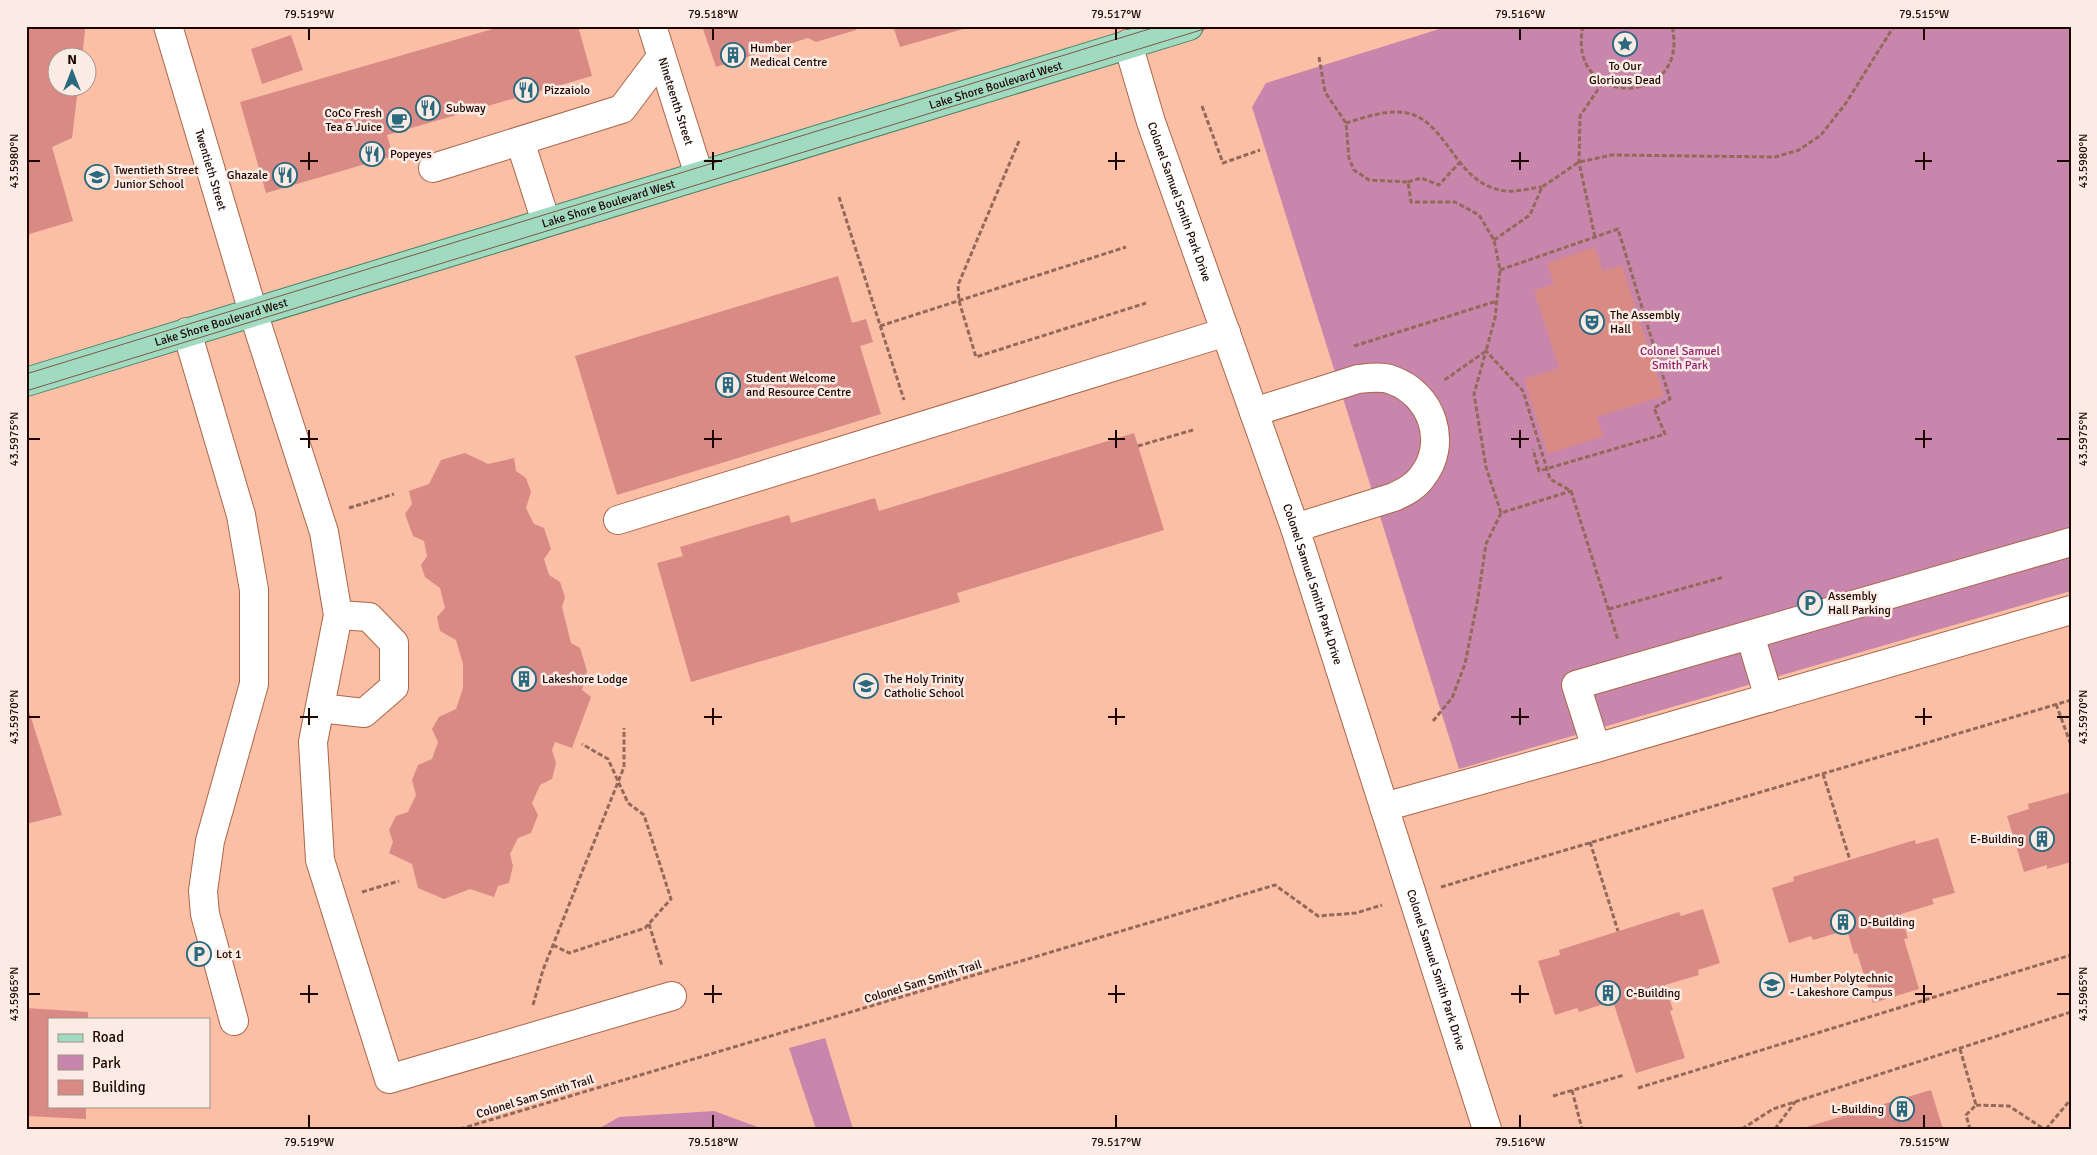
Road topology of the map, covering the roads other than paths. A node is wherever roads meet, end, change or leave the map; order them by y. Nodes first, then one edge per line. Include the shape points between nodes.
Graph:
1 (168, 26) edge
2 (652, 26) edge
3 (1189, 26) edge
4 (1125, 35) edge
5 (661, 57) junction
6 (520, 141) junction
7 (434, 168) dead end
8 (699, 175) junction
9 (546, 222) junction
10 (254, 312) junction
11 (187, 332) junction
12 (1226, 332) junction
13 (26, 382) edge
14 (1254, 412) junction
15 (618, 520) dead end
16 (1295, 528) junction
17 (2071, 542) edge
18 (2071, 610) edge
19 (338, 615) junction
20 (1750, 636) junction
21 (1769, 698) junction
22 (320, 708) junction
23 (1596, 748) junction
24 (1384, 807) junction
25 (672, 996) road end
26 (234, 1021) dead end
27 (1487, 1129) edge

1 - 10 street, Twentieth Street
2 - 5 street, Nineteenth Street
3 - 4 main road, Lake Shore Boulevard West
4 - 8 main road, Lake Shore Boulevard West
4 - 12 street, Colonel Samuel Smith Park Drive via 1151,122
5 - 6 street via 622,109
5 - 8 street, Nineteenth Street
6 - 7 street
6 - 9 street
8 - 9 main road, Lake Shore Boulevard West
9 - 10 main road, Lake Shore Boulevard West
10 - 11 main road, Lake Shore Boulevard West
10 - 19 street, Twentieth Street via 320,518
11 - 13 main road, Lake Shore Boulevard West
11 - 26 street via 241,515 254,590 254,684 210,841 203,891 205,914
12 - 14 street, Colonel Samuel Smith Park Drive
12 - 15 street
14 - 16 street, Colonel Samuel Smith Park Drive
14 - 16 street via 1358,379 1375,377 1406,387 1420,397 1430,412 1436,446 1422,477 1410,489
16 - 24 street, Colonel Samuel Smith Park Drive
17 - 20 street
18 - 21 street
19 - 22 street
19 - 22 street via 368,617 394,643 394,687 364,713
20 - 21 street
20 - 23 street via 1576,686
21 - 23 street
22 - 25 street via 313,742 320,860 389,1079
23 - 24 street
24 - 27 street, Colonel Samuel Smith Park Drive

